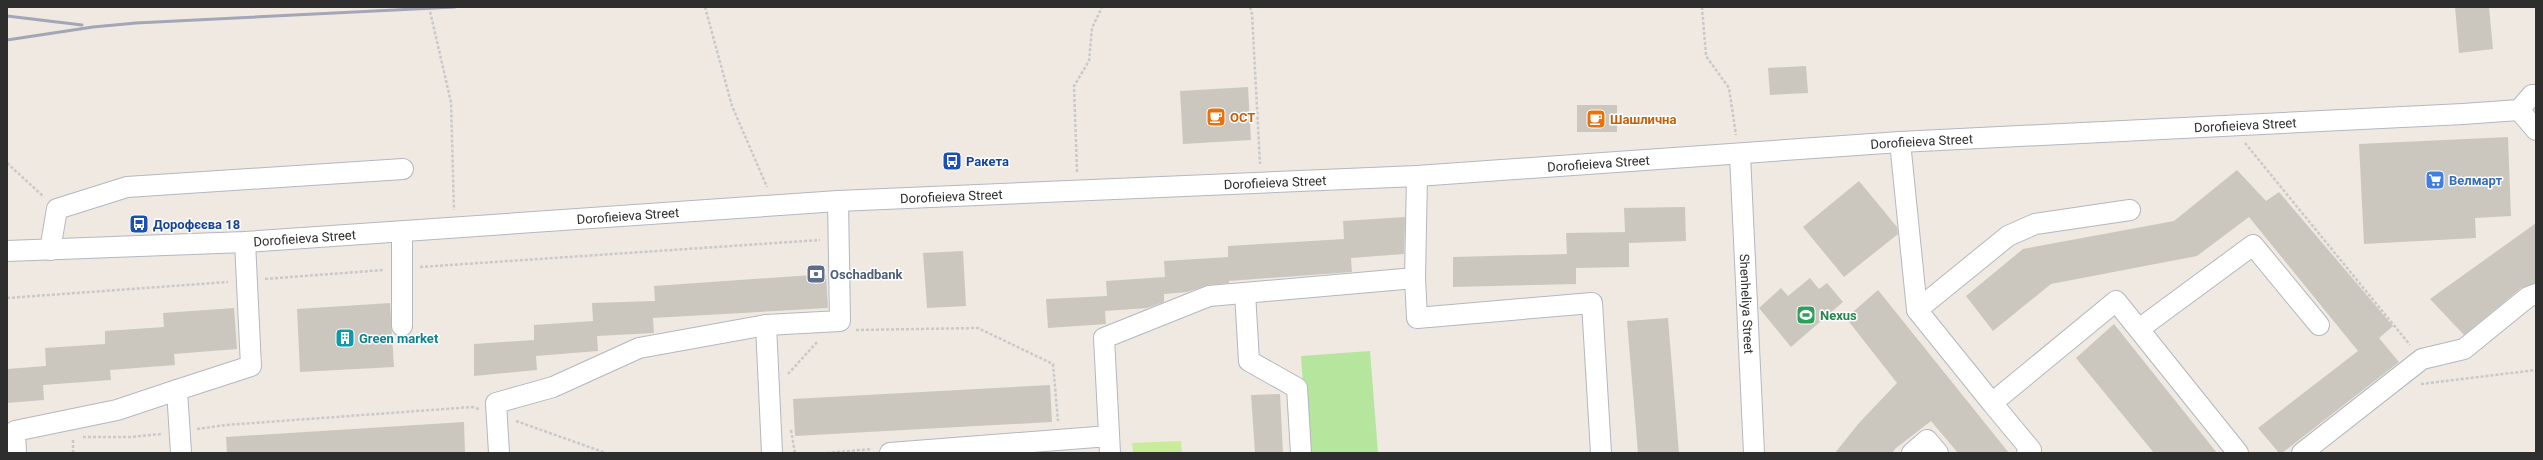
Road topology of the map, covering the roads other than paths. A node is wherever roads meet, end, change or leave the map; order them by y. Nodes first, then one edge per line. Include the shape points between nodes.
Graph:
1 (2536, 95) edge
2 (2519, 110) junction
3 (2536, 130) edge
4 (1900, 142) junction
5 (1740, 155) junction
6 (403, 169) dead end
7 (1417, 176) junction
8 (838, 201) junction
9 (2130, 210) dead end
10 (402, 233) junction
11 (245, 242) junction
12 (50, 250) junction
13 (7, 251) edge
14 (1415, 278) junction
15 (1245, 293) junction
16 (2536, 294) edge
17 (1917, 310) junction
18 (766, 325) junction
19 (2319, 325) dead end
20 (402, 326) dead end
21 (2138, 329) junction
22 (177, 390) junction
23 (1992, 403) junction
24 (1110, 445) edge
25 (1017, 448) edge
26 (881, 451) edge
27 (16, 453) edge
28 (182, 453) edge
29 (499, 453) edge
30 (772, 453) edge
31 (1301, 453) edge
32 (1601, 453) edge
33 (1754, 453) edge
34 (1912, 453) edge
35 (1938, 453) edge
36 (2027, 453) edge
37 (2238, 453) edge
38 (2302, 453) edge

1 - 2 street via 2532,95
2 - 3 street
2 - 4 street, Dorofieieva Street
4 - 5 street, Dorofieieva Street
4 - 17 street
5 - 7 street, Dorofieieva Street
5 - 33 street, Shenheliya Street
6 - 12 street via 127,188 56,209
7 - 8 street, Dorofieieva Street
7 - 14 street
8 - 10 street, Dorofieieva Street
8 - 18 street via 840,320
9 - 17 street via 2035,224 2008,236
10 - 11 street, Dorofieieva Street
10 - 20 street
11 - 12 street, Dorofieieva Street
11 - 22 street via 251,366
12 - 13 street, Dorofieieva Street
14 - 15 street
14 - 32 street via 1417,318 1592,303
15 - 24 street via 1209,296 1104,338
15 - 31 street via 1249,361 1296,388
16 - 38 street via 2528,297 2464,349 2422,359
17 - 23 street
18 - 29 street via 639,348 553,387 496,403
18 - 30 street
19 - 21 street via 2253,245
21 - 23 street via 2116,301
21 - 37 street
22 - 27 street via 117,410 15,431
22 - 28 street
23 - 36 street via 2031,450
24 - 25 street
25 - 26 street
34 - 35 street via 1928,440

